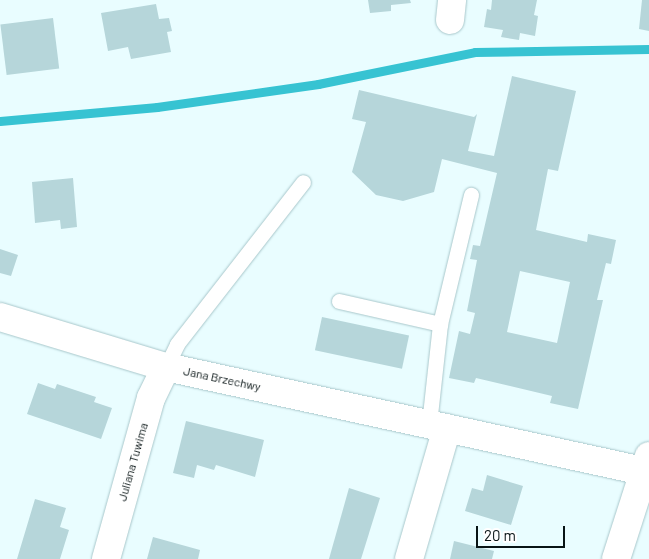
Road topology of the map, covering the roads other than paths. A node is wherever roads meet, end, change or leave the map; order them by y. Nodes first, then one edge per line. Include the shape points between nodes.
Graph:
1 (303, 182) dead end
2 (471, 195) dead end
3 (339, 302) dead end
4 (0, 317) edge
5 (440, 324) junction
6 (166, 367) junction
7 (438, 426) junction
8 (647, 464) edge
9 (106, 559) edge
10 (409, 559) edge
11 (616, 559) edge

1 - 6 lane via 178,344
2 - 5 lane
3 - 5 lane
4 - 6 street, Jana Brzechwy
5 - 7 lane
6 - 7 street, Jana Brzechwy
6 - 9 street, Juliana Tuwima via 151,398
7 - 8 street, Jana Brzechwy
7 - 10 street
8 - 11 street

